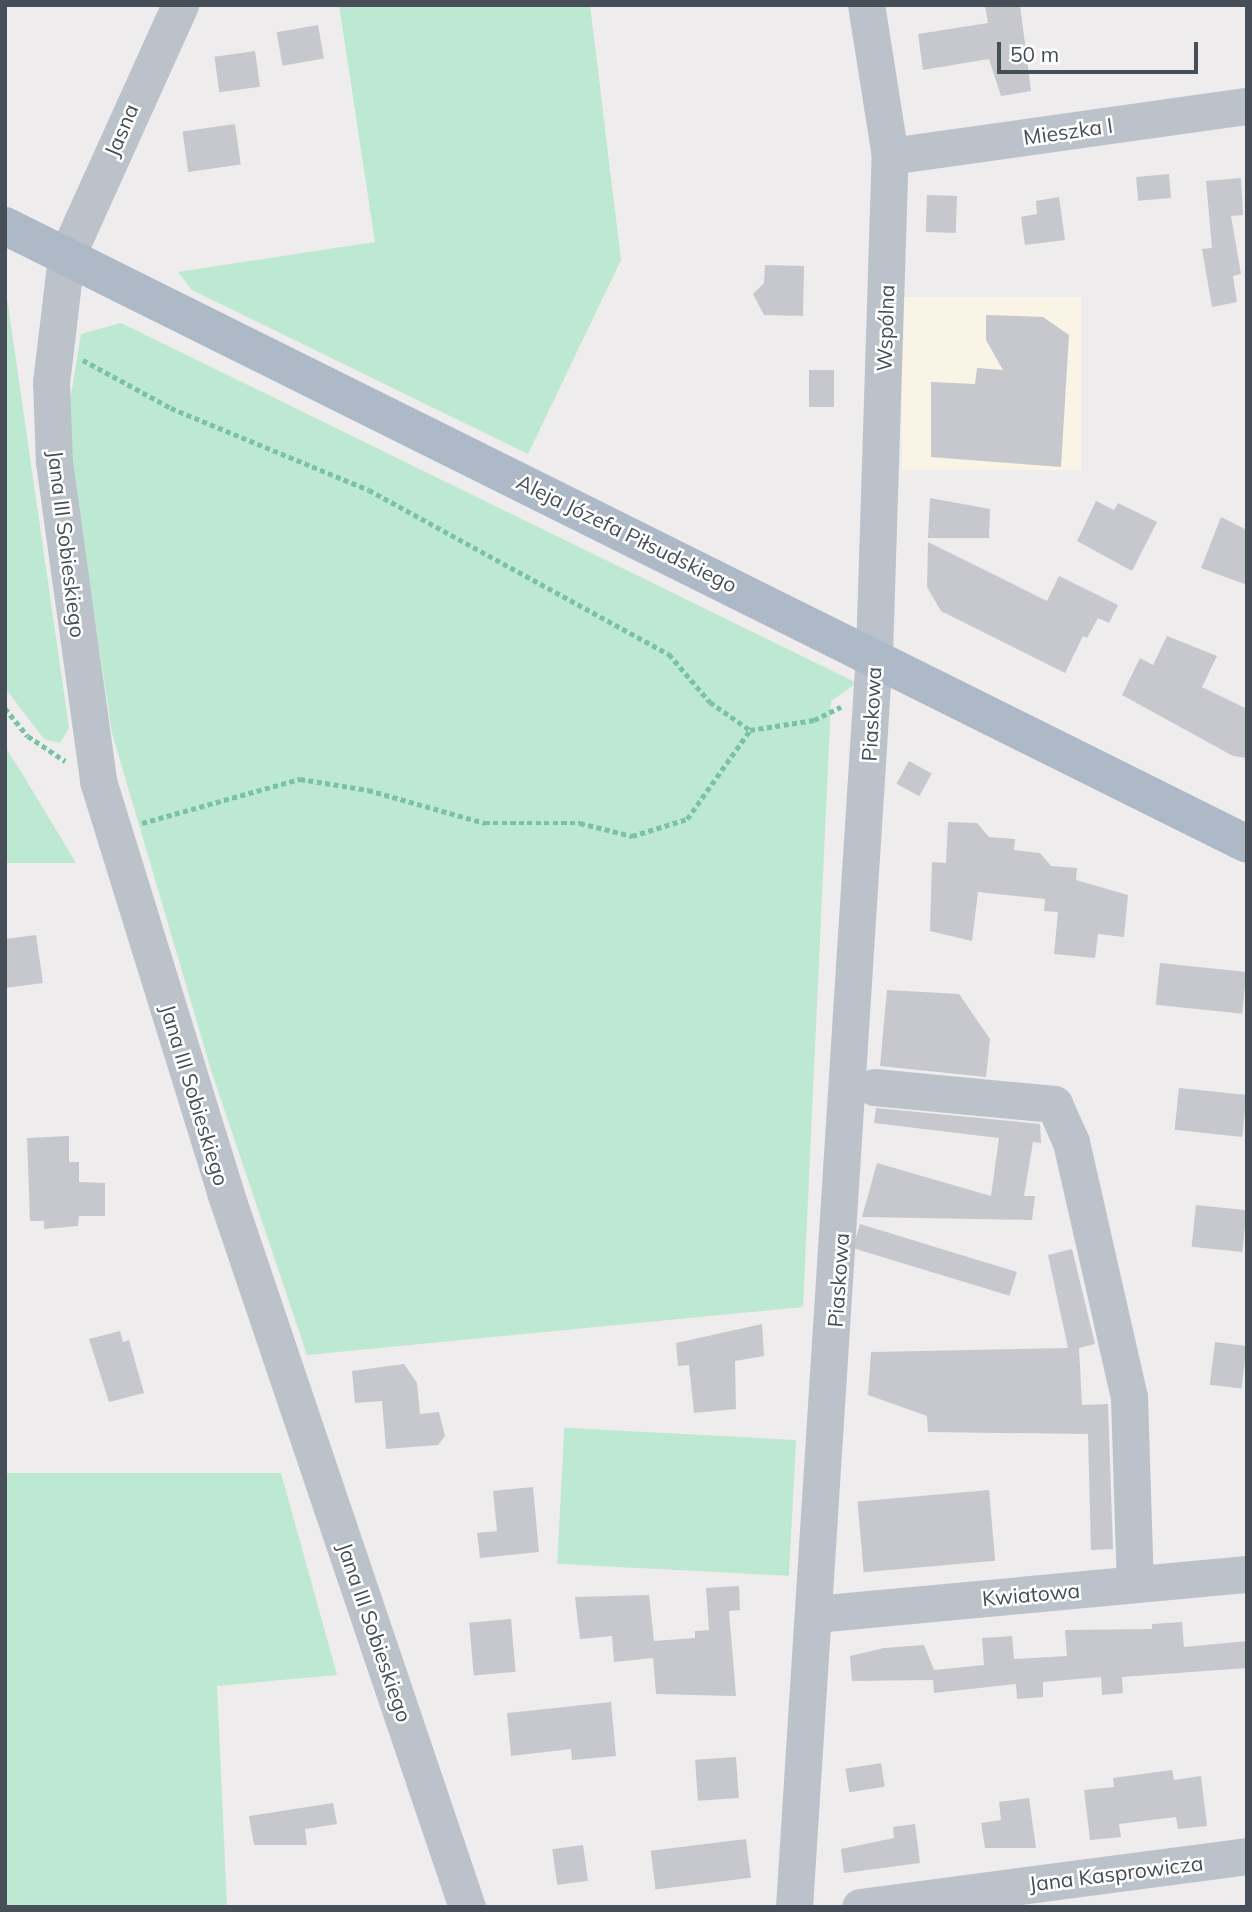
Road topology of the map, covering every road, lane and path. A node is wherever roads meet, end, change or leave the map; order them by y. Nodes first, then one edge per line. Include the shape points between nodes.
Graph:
1 (180, 5) edge
2 (866, 5) edge
3 (1247, 106) edge
4 (890, 156) junction
5 (5, 226) edge
6 (66, 257) junction
7 (74, 355) dead end
8 (873, 668) junction
9 (5, 708) edge
10 (750, 730) junction
11 (98, 781) junction
12 (114, 832) junction
13 (1247, 844) edge
14 (874, 1087) dead end
15 (1247, 1574) edge
16 (1135, 1584) junction
17 (815, 1614) junction
18 (1247, 1856) edge
19 (467, 1907) edge
20 (794, 1907) edge
21 (860, 1907) edge

1 - 6 street, Jasna
2 - 4 street, Wspólna
3 - 4 street, Mieszka I
4 - 8 street, Wspólna
5 - 6 main road, Aleja Józefa Piłsudskiego
6 - 8 main road, Aleja Józefa Piłsudskiego
6 - 11 street, Jana III Sobieskiego via 51,382 54,462
7 - 10 path via 171,408 369,491 669,654 710,702
8 - 10 path via 814,720
8 - 13 main road, Aleja Józefa Piłsudskiego
8 - 17 street, Piaskowa
9 - 11 path via 28,736
10 - 12 path via 687,819 632,836 580,823 485,823 368,790 300,779 190,805
11 - 12 street, Jana III Sobieskiego
12 - 19 street, Jana III Sobieskiego via 225,1192
14 - 16 street via 1054,1104 1071,1142 1129,1397
15 - 16 street, Kwiatowa
16 - 17 street, Kwiatowa
17 - 20 street, Piaskowa
18 - 21 street, Jana Kasprowicza

